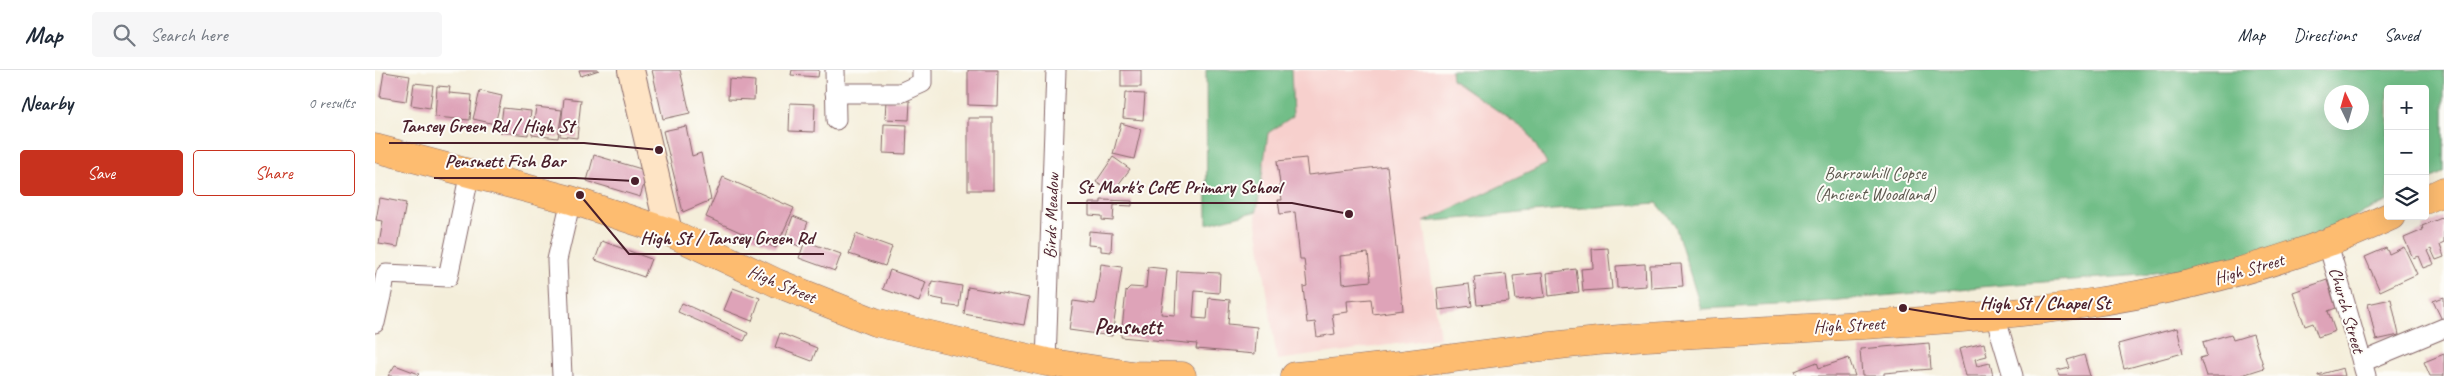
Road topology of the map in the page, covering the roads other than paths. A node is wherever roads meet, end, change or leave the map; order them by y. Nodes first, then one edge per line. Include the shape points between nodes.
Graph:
1 (631, 70) edge
2 (835, 70) edge
3 (922, 70) edge
4 (1056, 70) edge
5 (835, 93) junction
6 (836, 120) dead end
7 (375, 148) edge
8 (470, 172) junction
9 (2444, 191) edge
10 (2429, 198) edge
11 (571, 200) junction
12 (2384, 219) edge
13 (669, 232) junction
14 (2328, 244) junction
15 (1995, 316) junction
16 (375, 323) edge
17 (2444, 328) edge
18 (1035, 369) edge
19 (2364, 369) edge
20 (1382, 372) edge
21 (1127, 375) edge
22 (562, 376) edge
23 (1182, 376) edge
24 (1295, 376) edge
25 (2013, 376) edge

1 - 13 street
2 - 5 street
3 - 5 street via 922,82 900,94
4 - 18 street, Birds Meadow
5 - 6 street
7 - 8 main road, High Street
8 - 11 main road, High Street
8 - 16 street via 448,277 386,274
9 - 10 main road
11 - 13 main road, High Street
11 - 22 street via 557,260
12 - 14 main road, High Street
13 - 18 main road, High Street via 777,283 875,322
14 - 15 main road, High Street via 2269,265 2187,286 2080,306
14 - 19 street, Church Street
15 - 20 main road, High Street via 1590,341
15 - 25 street
17 - 19 street
18 - 21 main road, High Street
20 - 24 main road, High Street
21 - 23 main road, High Street

